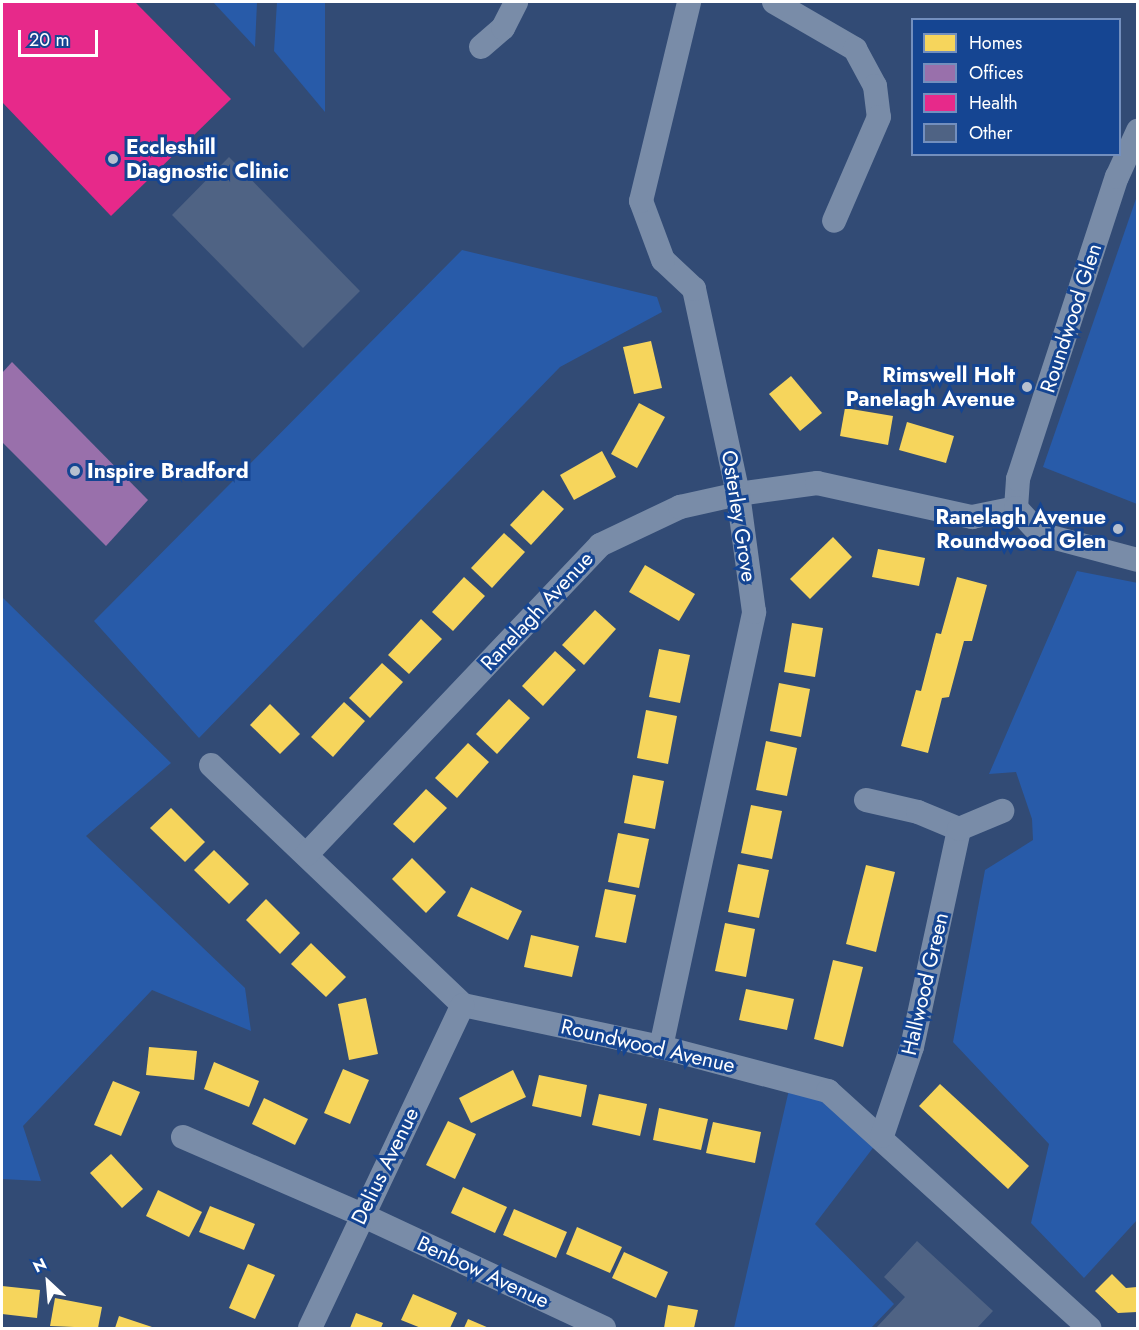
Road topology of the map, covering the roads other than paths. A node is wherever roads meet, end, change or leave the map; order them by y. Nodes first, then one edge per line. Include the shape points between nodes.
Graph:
1 (516, 2) edge
2 (689, 2) edge
3 (774, 2) edge
4 (481, 47) dead end
5 (1137, 131) edge
6 (834, 221) dead end
7 (738, 494) junction
8 (1016, 508) junction
9 (1137, 560) edge
10 (211, 765) dead end
11 (866, 800) dead end
12 (1002, 811) dead end
13 (958, 829) junction
14 (307, 854) junction
15 (463, 1005) junction
16 (661, 1047) junction
17 (882, 1136) junction
18 (183, 1137) dead end
19 (362, 1215) junction
20 (310, 1329) edge
21 (604, 1329) edge
22 (1089, 1329) edge

1 - 4 street via 503,28
2 - 7 street, Osterley Grove via 641,201 663,260 694,289
3 - 6 street via 855,49 875,86 879,117
5 - 8 street, Roundwood Glen via 1118,177 1018,479
7 - 8 street, Ranelagh Avenue via 817,483 972,517
7 - 14 street, Ranelagh Avenue via 680,507 600,545
7 - 16 street, Osterley Grove via 754,612
8 - 9 street via 1040,534
10 - 14 street
11 - 13 street via 918,812
12 - 13 street
13 - 17 street, Hallwood Green via 912,1047
14 - 15 street
15 - 16 street, Roundwood Avenue
15 - 19 street, Delius Avenue
16 - 17 street, Roundwood Avenue via 828,1091
17 - 22 street, Roundwood Avenue
18 - 19 street, Benbow Avenue
19 - 20 street, Delius Avenue
19 - 21 street, Benbow Avenue

